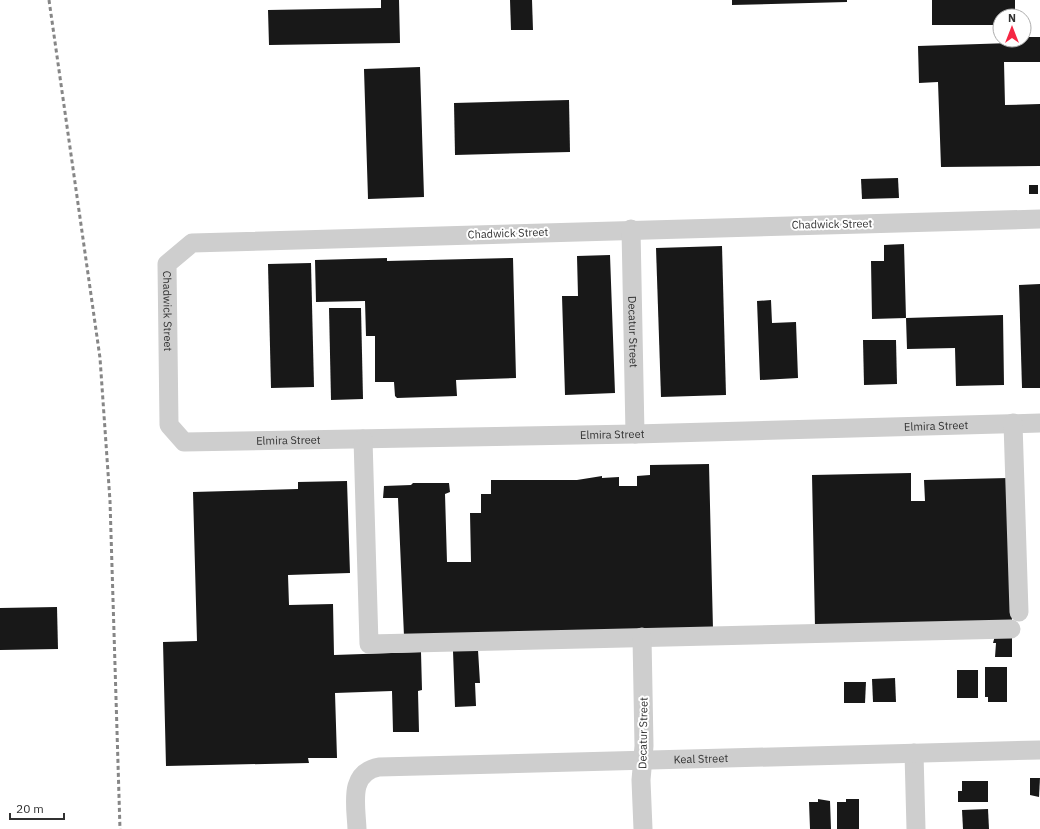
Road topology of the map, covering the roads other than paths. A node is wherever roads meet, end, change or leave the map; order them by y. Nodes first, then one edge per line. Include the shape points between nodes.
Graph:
1 (1040, 219) edge
2 (631, 229) junction
3 (1013, 423) junction
4 (1040, 423) edge
5 (635, 434) junction
6 (363, 439) junction
7 (184, 442) joint
8 (1019, 612) dead end
9 (1011, 629) dead end
10 (642, 636) junction
11 (1040, 750) edge
12 (914, 753) junction
13 (643, 760) junction
14 (357, 829) edge
15 (643, 829) edge
16 (916, 829) edge

1 - 2 street, Chadwick Street
2 - 5 street, Decatur Street
2 - 7 street, Chadwick Street via 192,243 167,264 169,425
3 - 4 street, Elmira Street
3 - 5 street, Elmira Street
3 - 8 street
5 - 6 street, Elmira Street
6 - 7 street, Elmira Street
6 - 10 street via 369,644
9 - 10 street
10 - 13 street, Decatur Street
11 - 12 street, Keal Street
12 - 13 street, Keal Street
12 - 16 street
13 - 14 street, Keal Street via 370,769 363,773 356,790
13 - 15 street, Decatur Street

